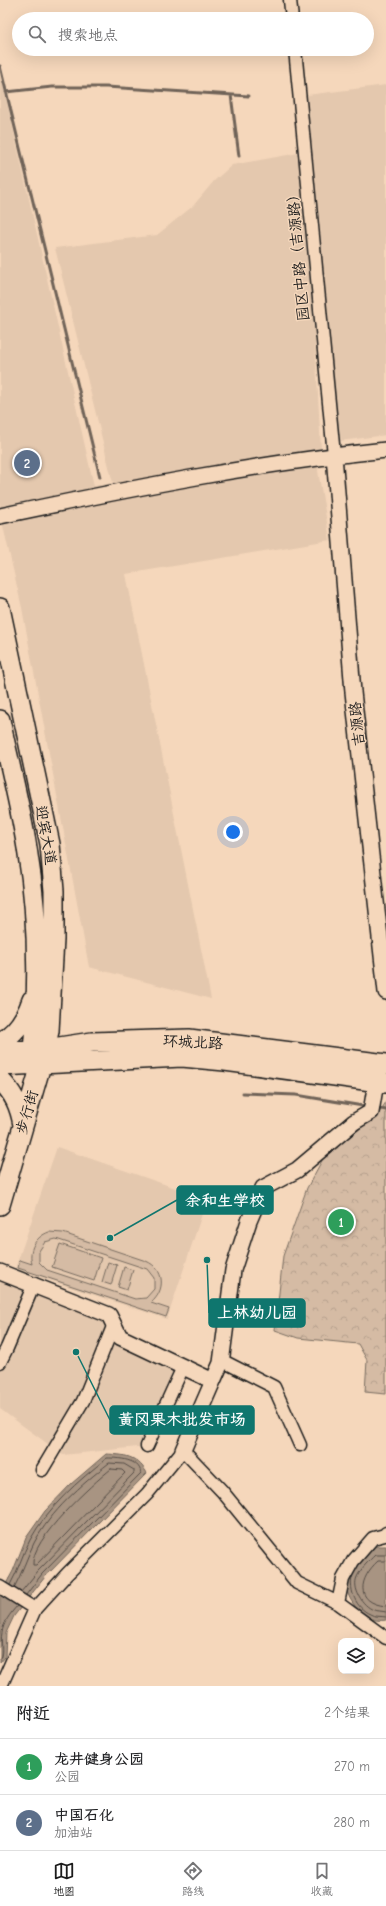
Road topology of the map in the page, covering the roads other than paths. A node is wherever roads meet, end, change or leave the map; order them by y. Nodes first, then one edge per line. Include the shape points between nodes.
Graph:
1 (290, 0) edge
2 (291, 12) edge
3 (296, 56) edge
4 (386, 450) edge
5 (334, 455) junction
6 (0, 516) edge
7 (0, 608) edge
8 (0, 720) edge
9 (36, 985) junction
10 (386, 992) edge
11 (0, 1042) edge
12 (0, 1052) edge
13 (37, 1058) junction
14 (0, 1066) edge
15 (381, 1073) edge
16 (0, 1080) edge
17 (23, 1127) junction
18 (0, 1205) edge
19 (0, 1272) edge
20 (34, 1284) junction
21 (114, 1324) junction
22 (222, 1360) junction
23 (0, 1362) edge
24 (183, 1367) junction
25 (213, 1381) junction
26 (300, 1445) dead end
27 (147, 1446) dead end
28 (183, 1450) junction
29 (42, 1470) dead end
30 (386, 1534) edge
31 (1, 1588) edge
32 (338, 1603) junction
33 (30, 1606) junction
34 (386, 1638) edge
35 (1, 1686) edge

1 - 2 street
3 - 5 street, 园区中路（吉源路）
4 - 5 street
5 - 6 street via 116,492
5 - 10 street, 吉源路 via 353,684
7 - 13 main road, 迎宾大道 via 50,844 54,883 49,1031
8 - 9 main road, 迎宾大道 via 27,847 36,940
9 - 11 main road via 23,1021 15,1032
9 - 13 main road, 迎宾大道
12 - 13 main road, 环城北路
13 - 14 main road, 环城北路
13 - 15 main road, 环城北路 via 87,1060 182,1057
13 - 17 main road, 步行街
15 - 22 street via 371,1112 354,1122 297,1170 264,1188 248,1221 233,1270
16 - 17 main road via 14,1096 22,1116
17 - 18 main road, 步行街
19 - 20 street
20 - 21 street via 109,1315
20 - 23 street
21 - 24 street via 120,1337
21 - 29 street via 83,1401
22 - 25 street
22 - 26 street via 274,1387
24 - 25 street
24 - 27 street
25 - 28 street
28 - 32 street via 222,1491 297,1583
28 - 33 street via 147,1494 67,1574
30 - 32 street via 373,1538 353,1561 343,1579
31 - 33 street
32 - 34 street
33 - 35 street

